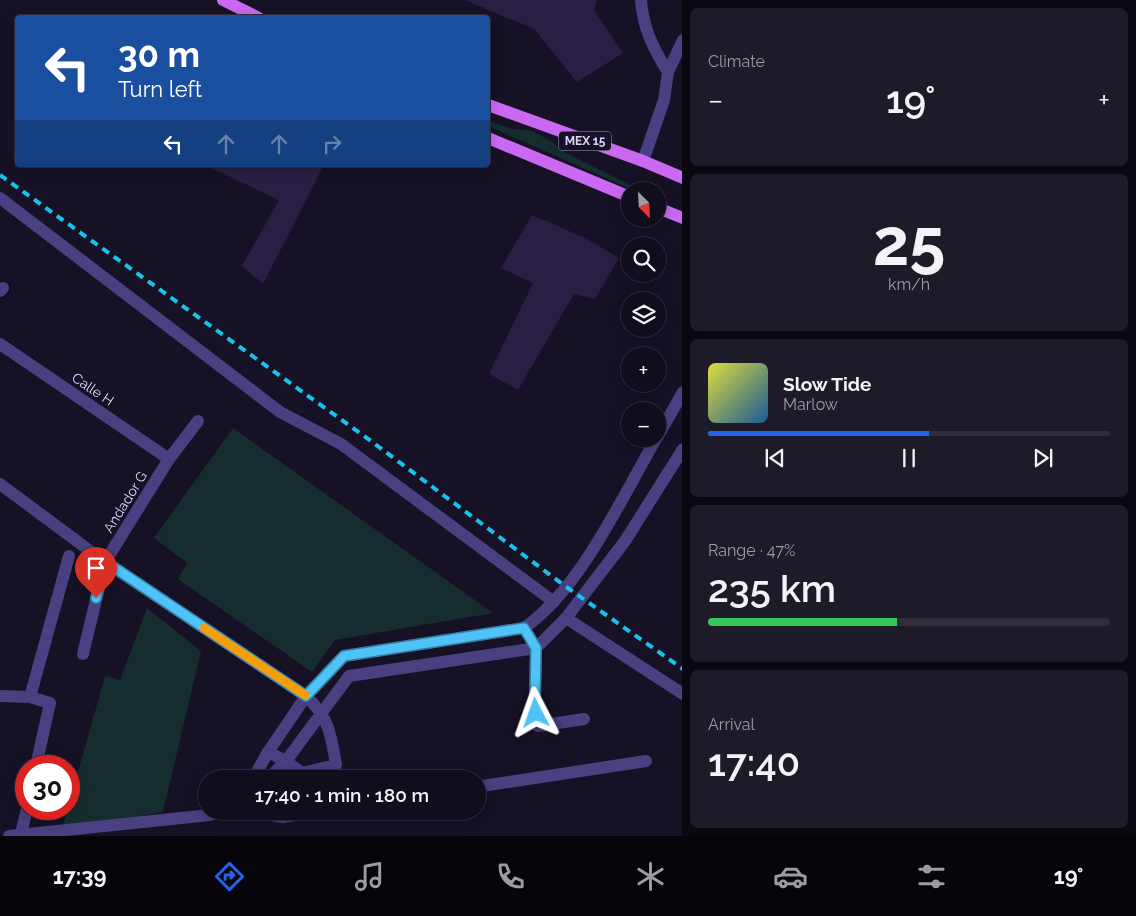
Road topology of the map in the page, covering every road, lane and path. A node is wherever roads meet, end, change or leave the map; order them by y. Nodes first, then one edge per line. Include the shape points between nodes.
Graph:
1 (223, 0) edge
2 (641, 0) edge
3 (253, 15) edge
4 (682, 40) edge
5 (668, 72) junction
6 (490, 106) edge
7 (490, 139) edge
8 (643, 161) junction
9 (682, 178) edge
10 (682, 186) edge
11 (621, 193) edge
12 (0, 198) edge
13 (666, 211) edge
14 (682, 218) edge
15 (0, 344) edge
16 (682, 392) edge
17 (198, 421) dead end
18 (666, 421) edge
19 (651, 447) edge
20 (682, 449) edge
21 (169, 459) junction
22 (0, 484) edge
23 (69, 556) dead end
24 (106, 562) junction
25 (554, 602) junction
26 (566, 618) junction
27 (524, 628) junction
28 (536, 648) junction
29 (83, 654) dead end
30 (682, 694) edge
31 (0, 696) edge
32 (306, 696) junction
33 (30, 698) junction
34 (321, 711) junction
35 (584, 719) dead end
36 (268, 752) junction
37 (38, 755) edge
38 (286, 761) junction
39 (646, 761) dead end
40 (258, 770) edge
41 (277, 770) edge
42 (486, 785) edge
43 (198, 817) edge
44 (22, 820) edge
45 (15, 835) edge

1 - 3 main road
2 - 5 street via 648,37
4 - 5 street
5 - 8 street via 664,100
6 - 8 main road, MEX 15
7 - 11 main road, MEX 15
8 - 9 main road, MEX 15
8 - 10 main road
12 - 25 street via 280,412 341,444
13 - 14 main road
15 - 21 street, Calle H
16 - 18 street
17 - 21 street, Andador G
19 - 25 street via 589,557
20 - 26 street via 625,541
21 - 24 street, Andador G
22 - 24 street
23 - 33 street
24 - 29 street, Andador G
24 - 32 street
25 - 27 street via 544,614
26 - 28 street
26 - 30 street
27 - 28 street
27 - 32 street via 344,656
28 - 34 street via 349,676
28 - 35 street via 538,726
31 - 33 street
32 - 34 street
32 - 36 street
33 - 37 street via 50,703
34 - 38 street
34 - 38 street via 332,740 336,765 302,773
36 - 38 street
36 - 40 street
38 - 41 street
39 - 42 street
43 - 45 street
44 - 45 street

